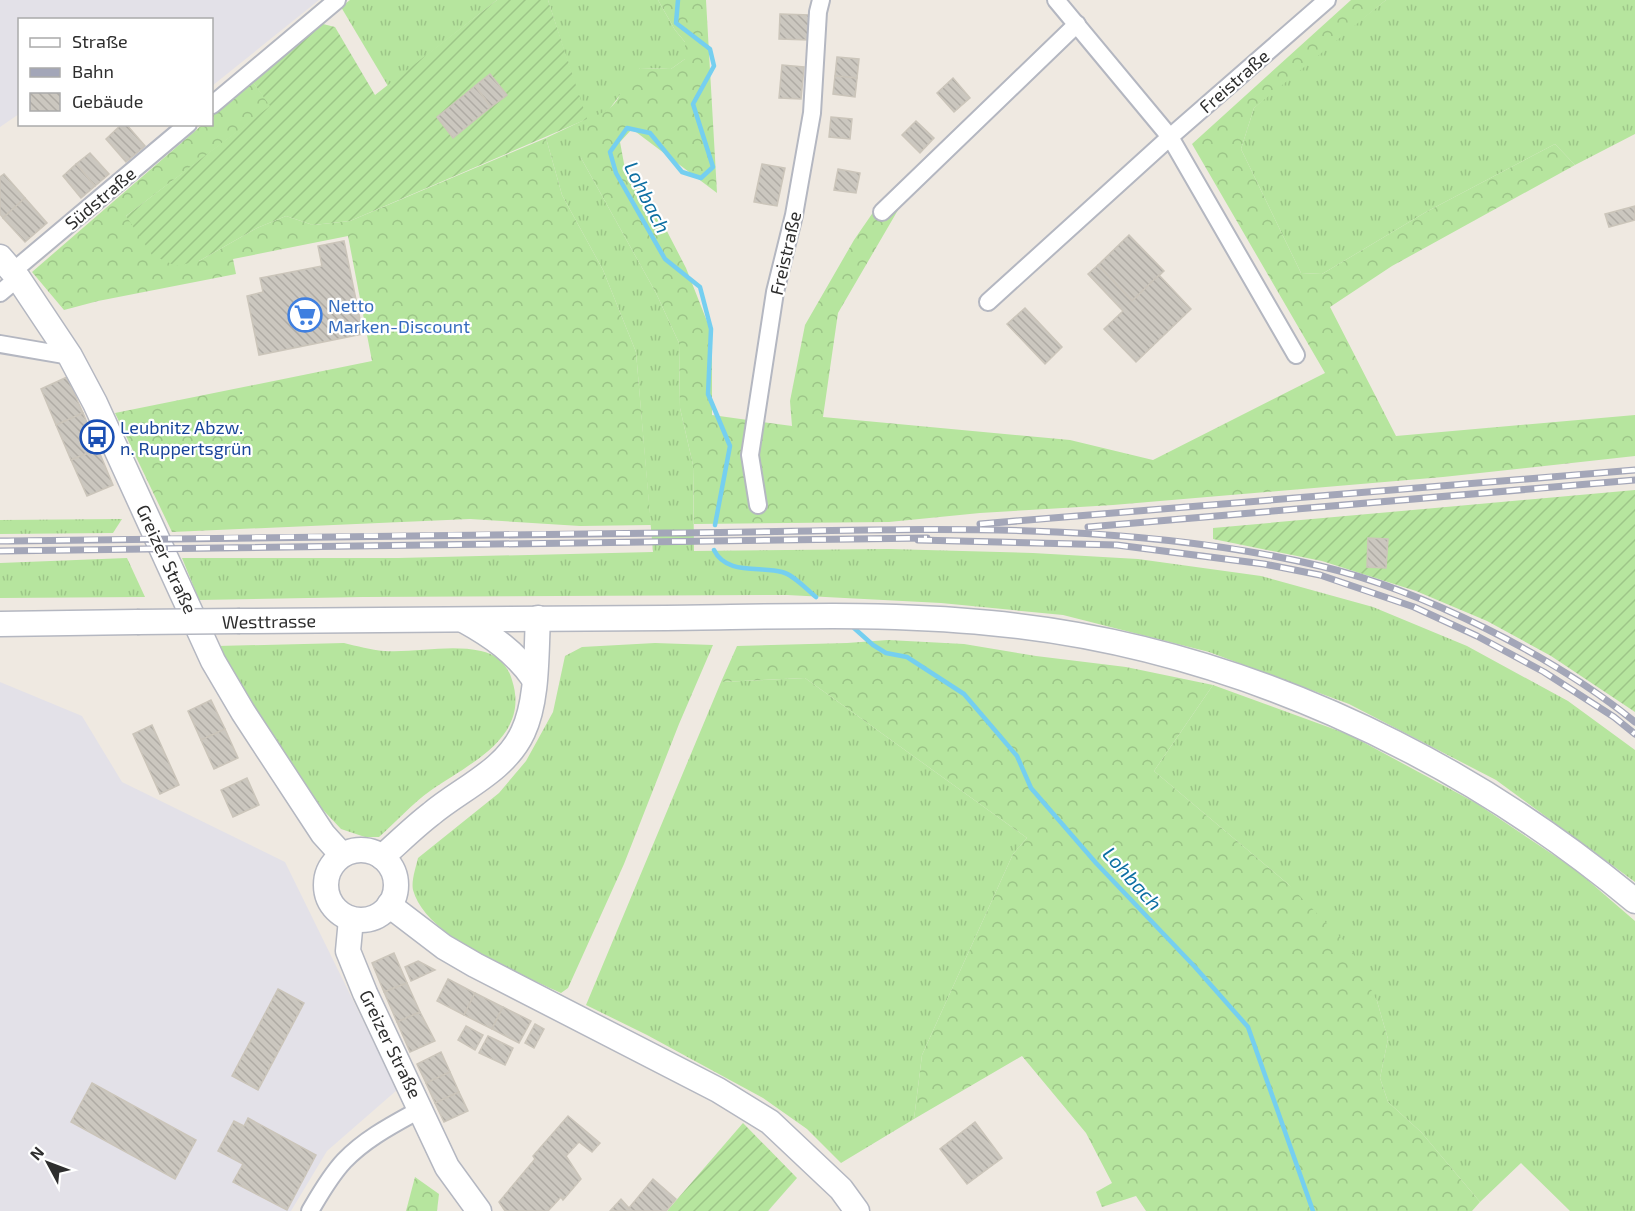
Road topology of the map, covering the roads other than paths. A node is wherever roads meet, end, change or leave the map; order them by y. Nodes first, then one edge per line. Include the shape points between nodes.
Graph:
1 (337, 0) edge
2 (821, 0) edge
3 (1056, 0) edge
4 (1327, 0) edge
5 (1077, 24) junction
6 (213, 104) edge
7 (187, 126) edge
8 (1170, 137) junction
9 (882, 212) dead end
10 (8, 275) edge
11 (988, 302) dead end
12 (0, 344) edge
13 (1296, 354) dead end
14 (70, 356) junction
15 (758, 505) dead end
16 (538, 618) junction
17 (461, 620) junction
18 (0, 624) edge
19 (534, 679) junction
20 (342, 855) junction
21 (382, 857) junction
22 (1635, 902) edge
23 (389, 905) junction
24 (351, 919) junction
25 (421, 1109) junction
26 (310, 1211) edge
27 (479, 1211) edge
28 (857, 1211) edge

1 - 6 street
2 - 15 street, Freistraße via 812,113 794,215 775,292 750,455
3 - 5 street
4 - 8 street, Freistraße
5 - 8 street
5 - 9 street
7 - 10 street, Südstraße
8 - 11 street, Freistraße
8 - 13 street
10 - 14 main road, Greizer Straße
12 - 14 street
14 - 20 main road, Greizer Straße via 213,661 323,834
16 - 17 main road, Westtrasse
16 - 19 main road
16 - 22 main road, Westtrasse via 948,619 1041,629 1120,644 1265,687 1333,714 1448,771 1589,863
17 - 18 main road, Westtrasse, bridge
17 - 19 main road via 505,646
19 - 21 main road via 523,733 508,755
20 - 21 main road via 363,850
20 - 24 main road via 328,872 327,895 340,914
21 - 23 main road via 390,865 396,885
23 - 24 main road via 372,918
23 - 28 main road via 444,947 718,1090 770,1122 841,1189
24 - 25 main road, Greizer Straße via 348,951
25 - 26 street via 375,1134 345,1160
25 - 27 main road, Greizer Straße via 447,1167

